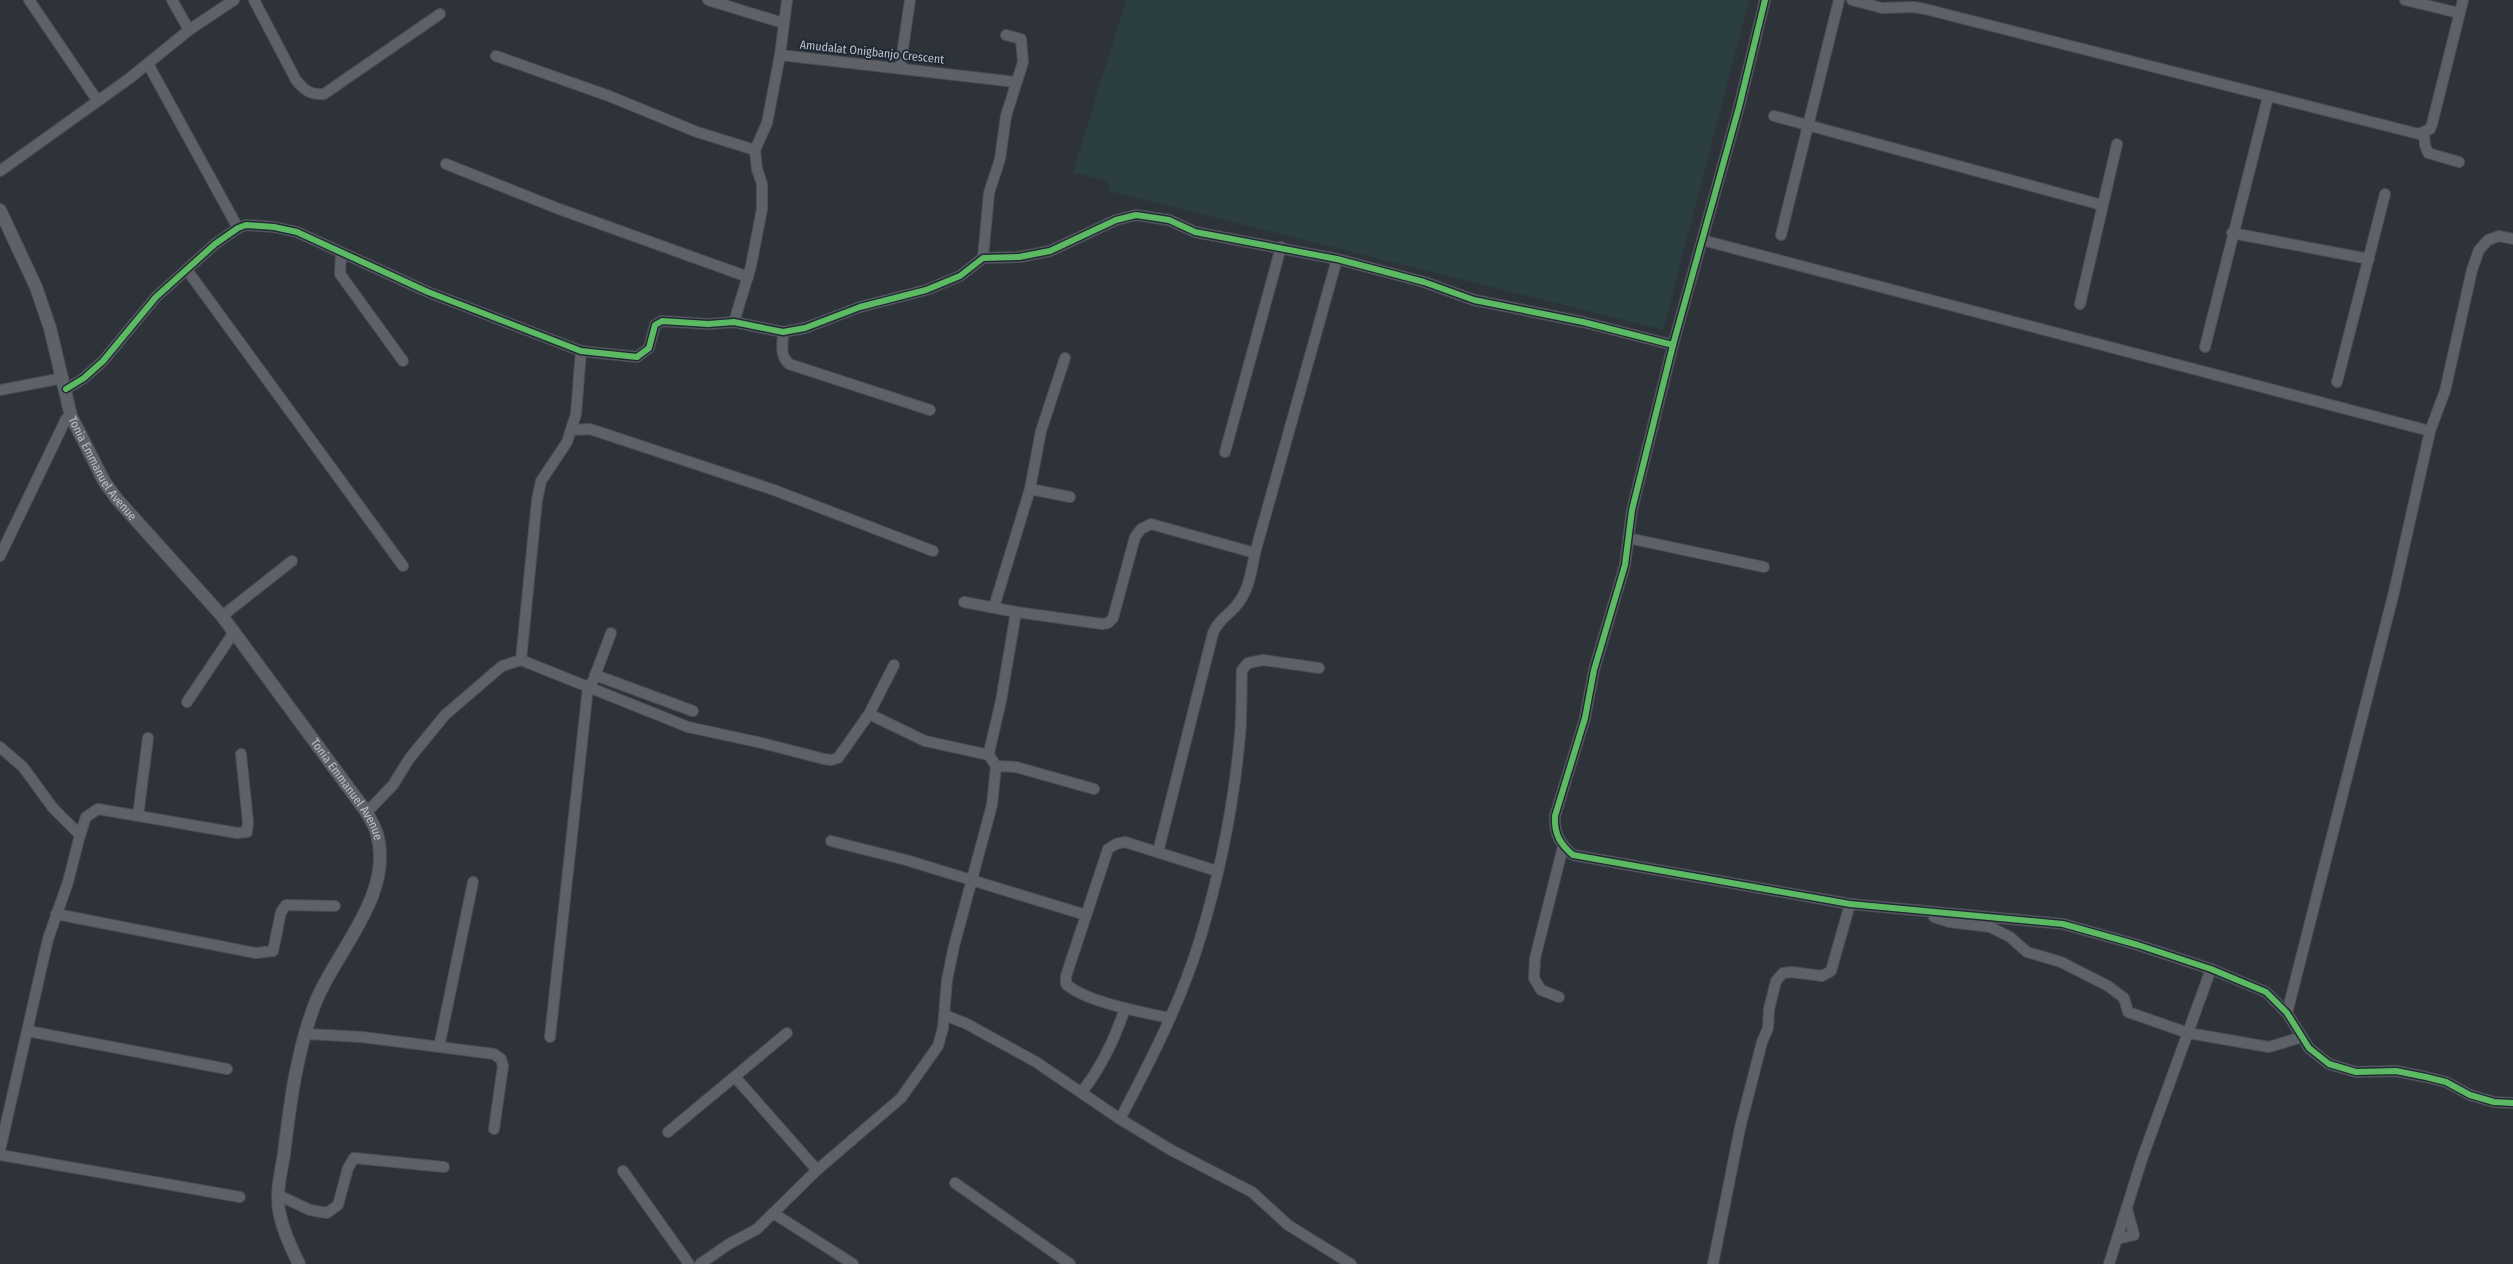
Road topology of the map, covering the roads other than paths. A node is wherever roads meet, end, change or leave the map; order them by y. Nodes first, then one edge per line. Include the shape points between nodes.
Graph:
1 (28, 0) edge
2 (172, 0) edge
3 (234, 0) edge
4 (254, 0) edge
5 (708, 0) edge
6 (787, 0) edge
7 (910, 0) edge
8 (1766, 0) edge
9 (1839, 0) edge
10 (1852, 0) edge
11 (2404, 0) edge
12 (2463, 0) edge
13 (1898, 4) edge
14 (2459, 13) junction
15 (440, 14) dead end
16 (783, 23) junction
17 (189, 30) junction
18 (1006, 35) dead end
19 (780, 55) junction
20 (496, 56) dead end
21 (148, 64) junction
22 (900, 69) junction
23 (1016, 82) junction
24 (2268, 97) junction
25 (97, 100) junction
26 (1774, 116) dead end
27 (1807, 126) junction
28 (2424, 133) junction
29 (2117, 144) dead end
30 (755, 150) junction
31 (2459, 162) dead end
32 (446, 164) dead end
33 (0, 171) edge
34 (2386, 194) dead end
35 (2102, 204) junction
36 (0, 210) edge
37 (238, 228) junction
38 (2232, 233) junction
39 (1781, 235) dead end
40 (2513, 239) edge
41 (1702, 240) junction
42 (1281, 247) junction
43 (341, 253) junction
44 (983, 258) junction
45 (1337, 259) junction
46 (2368, 259) junction
47 (187, 270) junction
48 (748, 277) junction
49 (2080, 304) dead end
50 (734, 322) junction
51 (783, 332) junction
52 (1673, 345) junction
53 (2205, 347) dead end
54 (581, 351) junction
55 (1065, 358) dead end
56 (403, 361) dead end
57 (2337, 382) dead end
58 (64, 383) junction
59 (0, 390) edge
60 (930, 410) dead end
61 (71, 416) junction
62 (571, 430) junction
63 (2430, 431) junction
64 (1225, 452) dead end
65 (1030, 489) junction
66 (1070, 496) dead end
67 (1628, 538) junction
68 (933, 550) dead end
69 (1255, 553) junction
70 (0, 556) edge
71 (292, 561) dead end
72 (403, 566) dead end
73 (1764, 567) dead end
74 (964, 602) dead end
75 (994, 607) junction
76 (1016, 612) junction
77 (222, 616) junction
78 (234, 632) junction
79 (611, 633) dead end
80 (520, 660) junction
81 (894, 665) dead end
82 (1319, 668) dead end
83 (595, 675) junction
84 (588, 687) junction
85 (187, 702) dead end
86 (693, 711) dead end
87 (869, 714) junction
88 (148, 738) dead end
89 (0, 747) edge
90 (241, 754) dead end
91 (989, 755) junction
92 (996, 766) junction
93 (1094, 789) dead end
94 (366, 813) junction
95 (138, 816) junction
96 (80, 835) junction
97 (831, 841) dead end
98 (1563, 847) junction
99 (1158, 852) junction
100 (1217, 871) junction
101 (971, 880) junction
102 (473, 882) dead end
103 (1850, 904) junction
104 (335, 906) dead end
105 (1919, 912) junction
106 (56, 914) junction
107 (1086, 915) junction
108 (2211, 969) junction
109 (1559, 997) dead end
110 (1125, 1008) junction
111 (2287, 1013) junction
112 (945, 1015) junction
113 (1169, 1018) junction
114 (28, 1031) junction
115 (787, 1033) dead end
116 (2188, 1033) junction
117 (307, 1034) junction
118 (550, 1037) dead end
119 (2302, 1037) junction
120 (439, 1047) junction
121 (227, 1069) dead end
122 (735, 1077) junction
123 (1082, 1092) junction
124 (2513, 1103) edge
125 (1120, 1119) junction
126 (494, 1129) dead end
127 (668, 1132) dead end
128 (0, 1150) edge
129 (0, 1155) edge
130 (444, 1167) dead end
131 (817, 1170) junction
132 (623, 1171) dead end
133 (955, 1183) dead end
134 (278, 1194) junction
135 (240, 1197) dead end
136 (2127, 1209) junction
137 (773, 1213) junction
138 (2117, 1240) junction
139 (1066, 1263) edge
140 (299, 1264) edge
141 (689, 1264) edge
142 (700, 1264) edge
143 (853, 1264) edge
144 (1351, 1264) edge
145 (1713, 1264) edge
146 (2109, 1264) edge

1 - 25 street
2 - 17 street
3 - 17 street
4 - 15 street via 296,80 305,91 316,95 324,94
5 - 16 street
6 - 16 street
7 - 22 street
8 - 41 street
9 - 27 street
10 - 13 street via 1882,8
11 - 14 street
12 - 14 street
13 - 24 street
14 - 28 street via 2432,124
16 - 19 street
17 - 21 street
18 - 23 street via 1018,36 1023,44 1023,62
19 - 22 street, Amudalat Onigbanjo Crescent
19 - 30 street via 767,123
20 - 30 street via 697,132
21 - 25 street
21 - 37 street
22 - 23 street, Amudalat Onigbanjo Crescent
23 - 44 street via 1006,116 1000,159 989,193
24 - 28 street via 2412,134
24 - 38 street
25 - 33 street
26 - 27 street
27 - 35 street
27 - 39 street
28 - 31 street via 2428,153
29 - 35 street
30 - 48 street via 762,184 762,209
32 - 48 street via 559,209
34 - 46 street
35 - 49 street
36 - 58 street, Tonia Emmanuel Avenue via 36,287
37 - 43 street via 256,225 298,232
37 - 47 street
38 - 46 street
38 - 53 street
40 - 63 street via 2499,236 2488,240 2479,250 2445,391
41 - 52 street
41 - 63 street
42 - 44 street via 1195,232 1169,220 1136,215 1116,220 1050,251
42 - 45 street
42 - 64 street
43 - 54 street via 452,302
43 - 56 street via 340,274
44 - 51 street via 960,276 926,290
45 - 52 street via 1424,282 1474,300 1574,320
45 - 69 street
46 - 57 street
47 - 58 street via 156,297 84,378
47 - 72 street
48 - 50 street
50 - 51 street
50 - 54 street via 662,321 655,325 649,348 638,357
51 - 60 street via 783,359 789,364
52 - 67 street
54 - 62 street via 576,414
55 - 65 street via 1041,432
58 - 59 street
58 - 61 street, Tonia Emmanuel Avenue
61 - 70 street via 66,419
61 - 77 street, Tonia Emmanuel Avenue via 116,498
62 - 68 street via 590,429 774,490
62 - 80 street via 539,488
63 - 111 street via 2394,592
65 - 66 street
65 - 75 street
67 - 73 street
67 - 98 street via 1622,574 1594,670 1585,718 1555,816 1554,828
69 - 76 street via 1151,524 1135,537 1113,618 1108,623
69 - 99 street via 1246,592 1212,633
71 - 77 street
74 - 75 street
75 - 76 street
76 - 91 street
77 - 78 street, Tonia Emmanuel Avenue
78 - 85 street
78 - 94 street, Tonia Emmanuel Avenue
79 - 83 street
80 - 84 street
80 - 94 street via 502,666 445,715 409,759 393,785
81 - 87 street
82 - 100 street via 1263,660 1248,663 1242,670 1240,733 1226,833
83 - 84 street
83 - 86 street
84 - 87 street via 688,727 831,760 838,758
84 - 118 street
87 - 91 street via 925,741
88 - 95 street
89 - 96 street via 23,767 54,808
90 - 95 street via 247,832
91 - 92 street
92 - 93 street via 1016,767
92 - 101 street via 992,806
94 - 117 street, Tonia Emmanuel Avenue via 377,833 379,848 370,904 323,986
95 - 96 street via 92,811 86,817
96 - 106 street
97 - 101 street
98 - 103 street via 1573,855
98 - 109 street via 1535,958 1534,978 1540,990
99 - 100 street
99 - 107 street via 1125,842 1108,849
100 - 113 street via 1200,939
101 - 107 street
101 - 112 street via 947,980
102 - 120 street
103 - 105 street
103 - 145 street via 1830,972 1822,976 1783,973 1776,981 1768,1028 1740,1128
104 - 106 street via 286,905 281,912 273,951 256,953
105 - 108 street via 2062,924
105 - 116 street via 1948,922 1990,927 2010,937 2027,952 2061,962 2108,986 2124,998 2128,1012
106 - 114 street
107 - 110 street via 1066,984 1074,991
108 - 111 street via 2266,992
108 - 116 street
110 - 113 street
110 - 123 street via 1099,1070
111 - 119 street
112 - 123 street via 1036,1062
112 - 131 street via 938,1046 901,1098
113 - 125 street
114 - 121 street
114 - 128 street
115 - 122 street
116 - 119 street via 2269,1047
116 - 136 street
117 - 120 street
117 - 134 street, Tonia Emmanuel Avenue via 288,1112
119 - 124 street via 2309,1048 2329,1064 2356,1072 2396,1071 2426,1077 2446,1082 2470,1095
120 - 126 street via 494,1054 501,1059 503,1066
122 - 127 street
122 - 131 street
123 - 125 street
125 - 144 street via 1210,1172 1252,1192 1288,1224
129 - 135 street
130 - 134 street via 354,1158 338,1205 326,1213 310,1210
131 - 137 street
132 - 141 street
133 - 139 street
134 - 140 street, Tonia Emmanuel Avenue via 279,1211
136 - 138 street
136 - 138 street via 2134,1236
137 - 142 street via 757,1229
137 - 143 street
138 - 146 street

